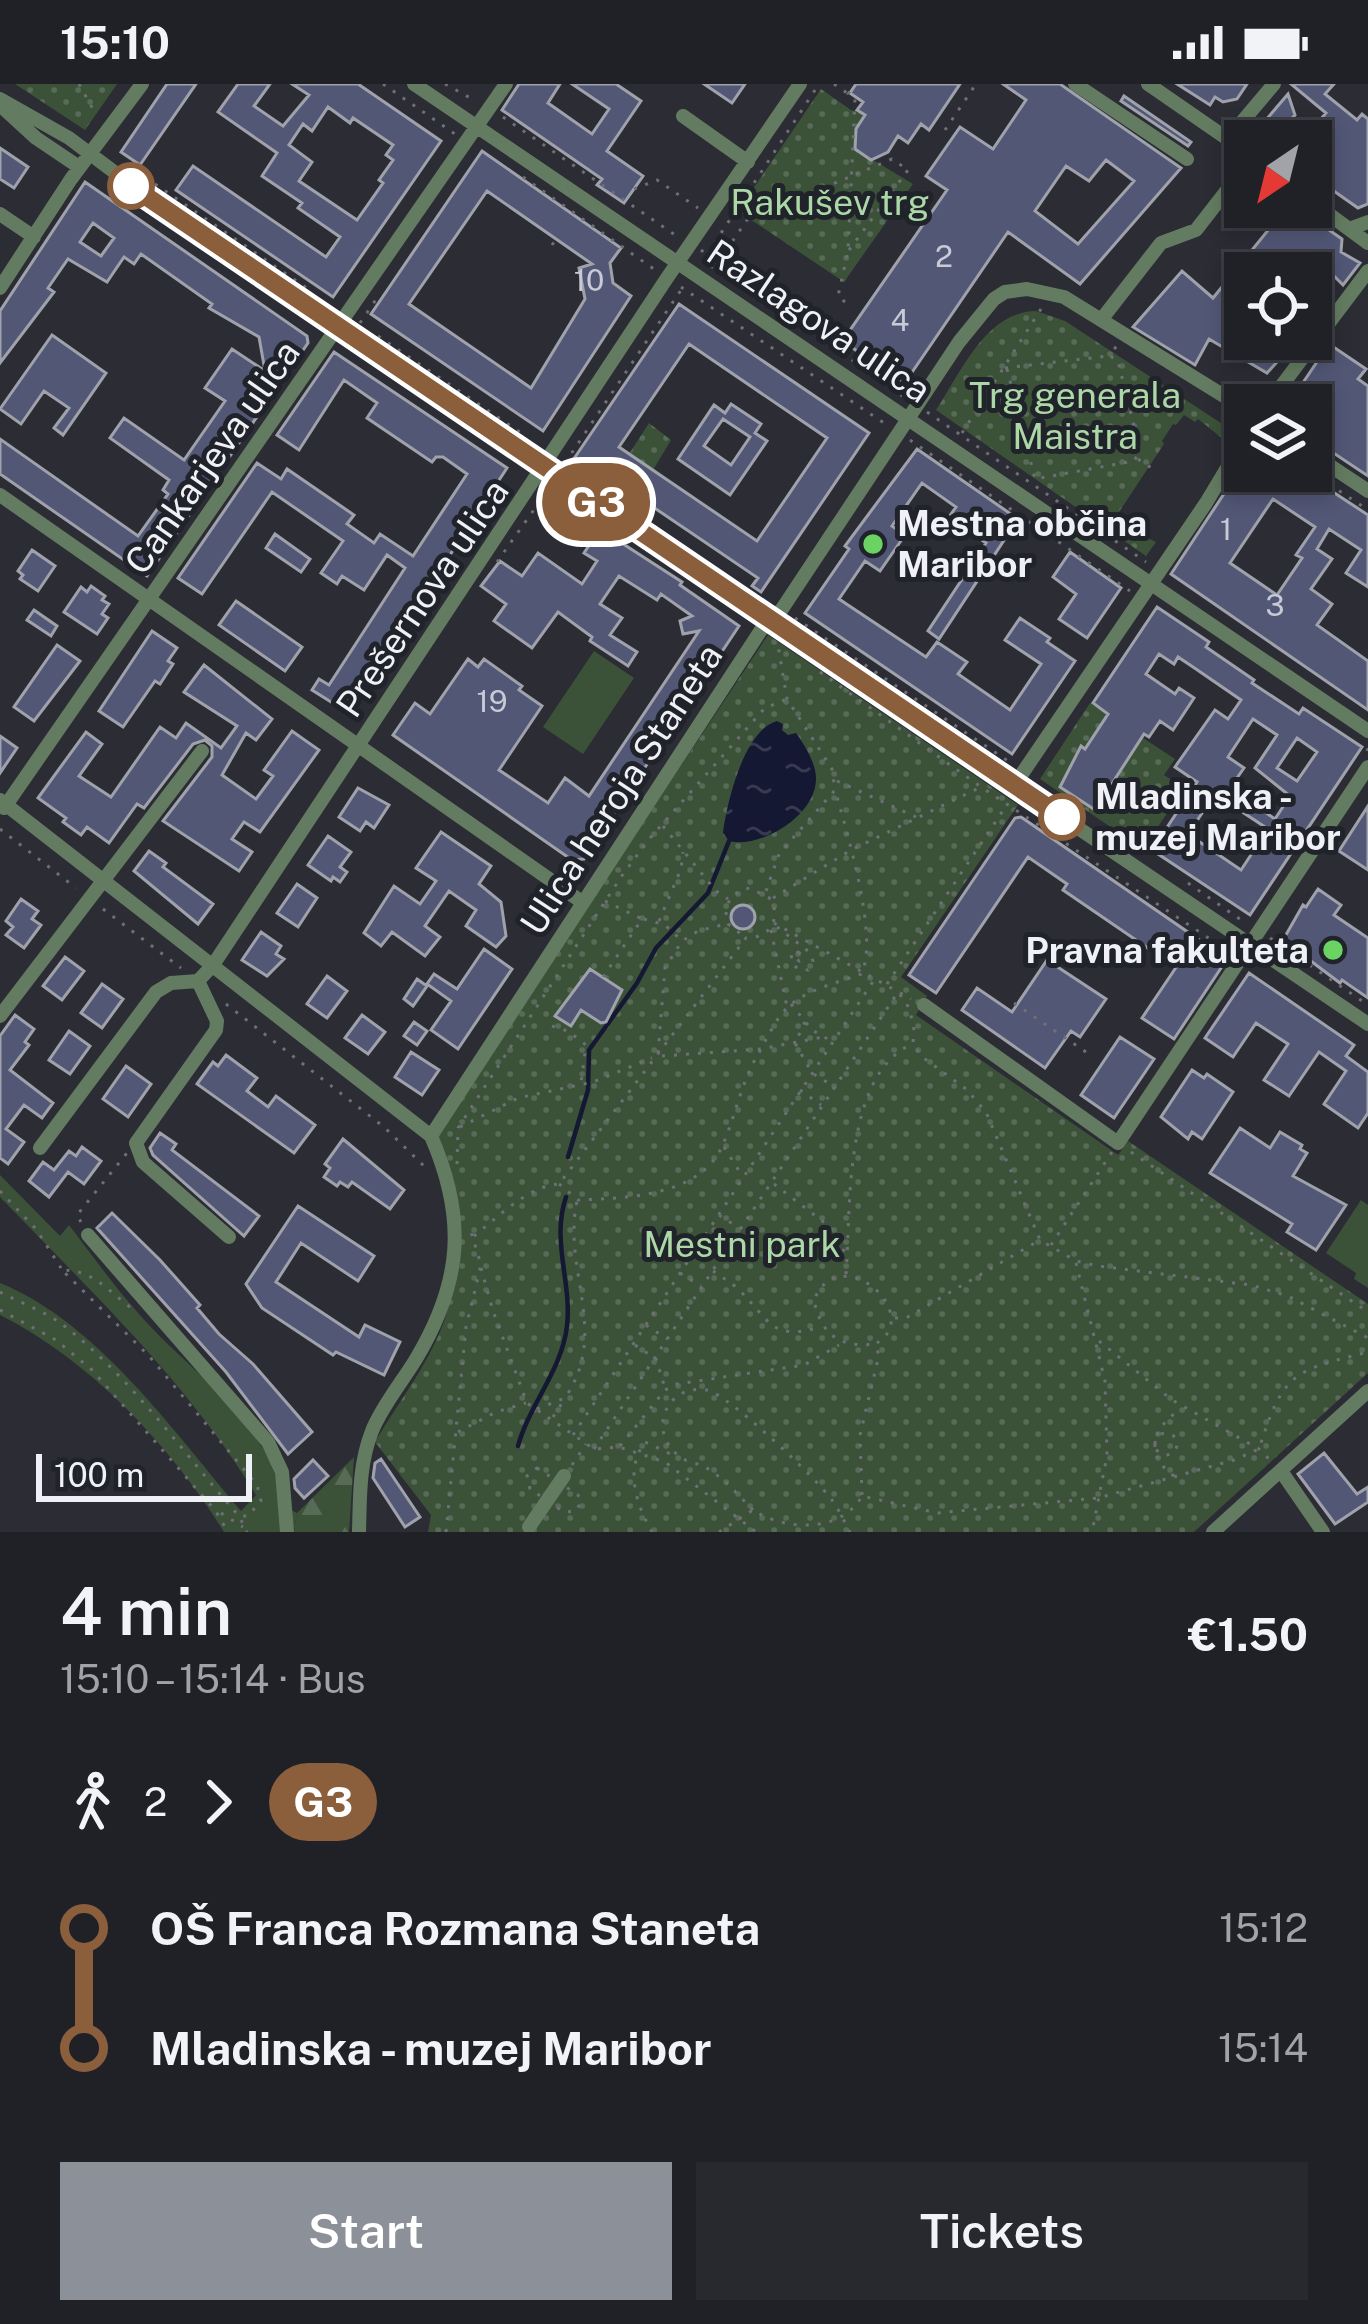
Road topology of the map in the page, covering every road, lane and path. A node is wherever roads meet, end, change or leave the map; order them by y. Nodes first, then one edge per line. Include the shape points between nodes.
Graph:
1 (79, 84) edge
2 (142, 84) edge
3 (382, 84) edge
4 (414, 84) edge
5 (446, 84) edge
6 (506, 84) edge
7 (800, 84) edge
8 (820, 84) edge
9 (834, 84) edge
10 (855, 84) edge
11 (976, 84) edge
12 (1075, 84) edge
13 (1148, 84) edge
14 (1274, 84) edge
15 (481, 93) dead end
16 (848, 94) junction
17 (469, 101) junction
18 (0, 102) edge
19 (477, 102) dead end
20 (495, 112) dead end
21 (95, 113) dead end
22 (683, 116) dead end
23 (509, 121) junction
24 (477, 127) junction
25 (945, 130) dead end
26 (455, 134) dead end
27 (501, 134) dead end
28 (1223, 134) joint
29 (1187, 159) dead end
30 (85, 162) junction
31 (748, 162) junction
32 (908, 170) junction
33 (914, 175) dead end
34 (522, 176) dead end
35 (851, 177) junction
36 (149, 180) dead end
37 (634, 189) dead end
38 (1224, 194) edge
39 (700, 209) dead end
40 (734, 211) junction
41 (0, 214) edge
42 (1332, 216) edge
43 (747, 220) junction
44 (1368, 222) edge
45 (1349, 229) junction
46 (736, 235) junction
47 (34, 237) junction
48 (681, 237) dead end
49 (556, 239) dead end
50 (745, 241) dead end
51 (1368, 243) edge
52 (552, 245) dead end
53 (848, 251) junction
54 (716, 262) junction
55 (680, 263) junction
56 (710, 270) dead end
57 (1368, 271) edge
58 (658, 272) dead end
59 (0, 288) edge
60 (1052, 292) junction
61 (322, 299) dead end
62 (845, 302) dead end
63 (1101, 320) junction
64 (359, 323) dead end
65 (340, 329) junction
66 (1123, 335) junction
67 (1110, 356) junction
68 (1005, 368) junction
69 (1283, 384) edge
70 (1224, 396) edge
71 (910, 402) dead end
72 (931, 414) dead end
73 (907, 419) junction
74 (890, 426) dead end
75 (962, 434) junction
76 (907, 438) dead end
77 (532, 442) dead end
78 (1136, 458) junction
79 (566, 463) dead end
80 (1332, 467) edge
81 (545, 468) junction
82 (1224, 470) edge
83 (1156, 471) dead end
84 (1034, 481) junction
85 (1332, 485) edge
86 (1368, 491) edge
87 (0, 495) edge
88 (1368, 509) edge
89 (1153, 578) junction
90 (1132, 592) dead end
91 (150, 599) junction
92 (795, 618) dead end
93 (773, 620) junction
94 (778, 642) dead end
95 (815, 669) dead end
96 (787, 699) junction
97 (1368, 730) edge
98 (359, 747) junction
99 (202, 751) dead end
100 (1368, 767) edge
101 (833, 779) junction
102 (1017, 784) junction
103 (981, 787) junction
104 (835, 790) junction
105 (1007, 804) junction
106 (2, 806) edge
107 (918, 817) junction
108 (662, 825) junction
109 (850, 850) junction
110 (683, 852) junction
111 (105, 882) junction
112 (765, 893) junction
113 (589, 899) junction
114 (771, 899) junction
115 (729, 900) junction
116 (605, 901) junction
117 (642, 919) junction
118 (662, 924) junction
119 (728, 924) junction
120 (774, 926) junction
121 (746, 938) junction
122 (1270, 938) dead end
123 (682, 941) junction
124 (1251, 945) junction
125 (798, 952) dead end
126 (1232, 952) dead end
127 (213, 965) junction
128 (861, 974) junction
129 (876, 976) junction
130 (603, 977) dead end
131 (198, 981) junction
132 (887, 984) junction
133 (898, 992) junction
134 (1014, 1003) dead end
135 (789, 1005) junction
136 (923, 1005) joint
137 (1368, 1005) edge
138 (0, 1016) edge
139 (805, 1022) junction
140 (1368, 1024) edge
141 (552, 1026) dead end
142 (824, 1037) junction
143 (795, 1042) junction
144 (832, 1042) junction
145 (913, 1044) junction
146 (761, 1049) junction
147 (658, 1056) junction
148 (1092, 1056) dead end
149 (812, 1073) junction
150 (580, 1085) junction
151 (834, 1087) junction
152 (800, 1090) junction
153 (822, 1106) junction
154 (458, 1128) junction
155 (431, 1136) junction
156 (136, 1143) junction
157 (1118, 1143) junction
158 (723, 1146) junction
159 (40, 1148) dead end
160 (457, 1166) dead end
161 (744, 1177) junction
162 (771, 1183) junction
163 (559, 1184) junction
164 (0, 1191) edge
165 (578, 1200) junction
166 (77, 1215) dead end
167 (718, 1215) junction
168 (468, 1221) dead end
169 (740, 1229) junction
170 (88, 1235) dead end
171 (705, 1235) junction
172 (229, 1237) dead end
173 (473, 1237) junction
174 (1040, 1240) junction
175 (1051, 1245) junction
176 (727, 1250) junction
177 (694, 1252) junction
178 (848, 1258) junction
179 (1076, 1261) junction
180 (481, 1265) junction
181 (714, 1269) junction
182 (62, 1270) junction
183 (680, 1273) junction
184 (846, 1276) junction
185 (703, 1287) junction
186 (0, 1292) edge
187 (0, 1310) edge
188 (1368, 1312) edge
189 (154, 1314) junction
190 (893, 1318) junction
191 (646, 1325) junction
192 (823, 1327) junction
193 (1368, 1338) edge
194 (669, 1340) junction
195 (1098, 1340) junction
196 (840, 1343) junction
197 (634, 1344) junction
198 (875, 1344) junction
199 (1368, 1352) edge
200 (656, 1359) junction
201 (665, 1390) junction
202 (1368, 1390) edge
203 (565, 1398) junction
204 (527, 1402) junction
205 (1184, 1408) junction
206 (537, 1409) junction
207 (550, 1420) junction
208 (455, 1433) junction
209 (573, 1435) junction
210 (586, 1444) junction
211 (619, 1447) junction
212 (594, 1449) junction
213 (1258, 1449) junction
214 (638, 1451) junction
215 (671, 1454) junction
216 (680, 1457) junction
217 (577, 1458) dead end
218 (664, 1462) junction
219 (1281, 1471) junction
220 (203, 1475) junction
221 (564, 1476) dead end
222 (1175, 1477) junction
223 (188, 1478) junction
224 (862, 1496) junction
225 (1098, 1498) junction
226 (215, 1510) junction
227 (753, 1510) junction
228 (239, 1516) junction
229 (740, 1519) junction
230 (844, 1521) junction
231 (529, 1527) dead end
232 (246, 1530) edge
233 (228, 1532) edge
234 (287, 1532) edge
235 (358, 1532) edge
236 (446, 1532) edge
237 (652, 1532) edge
238 (719, 1532) edge
239 (755, 1532) edge
240 (850, 1532) edge
241 (1092, 1532) edge
242 (1213, 1532) edge
243 (1323, 1532) edge

1 - 21 path
2 - 30 street
3 - 26 path
4 - 24 street, Razlagova ulica
5 - 17 path
6 - 24 street, Cankarjeva ulica
7 - 31 street, Prešernova ulica
8 - 40 path
9 - 16 path
10 - 16 path
11 - 25 path
12 - 29 street
13 - 28 street
14 - 28 street
15 - 17 path
16 - 35 path via 855,99
17 - 19 path
18 - 30 street via 69,138
20 - 23 path
22 - 31 street
23 - 27 path
23 - 48 path
24 - 55 street, Razlagova ulica
24 - 65 street, Cankarjeva ulica
30 - 47 street
30 - 65 street
31 - 55 street, Prešernova ulica
32 - 33 path
32 - 35 path via 892,159
32 - 53 path
34 - 58 path
35 - 43 path
35 - 53 path
36 - 61 path
37 - 39 path via 657,180
38 - 63 street via 1196,230 1161,243
40 - 43 path
40 - 54 path via 704,252
41 - 47 street
42 - 45 street
43 - 46 path
44 - 45 street
45 - 51 street
46 - 50 path
46 - 54 path
47 - 59 street
49 - 52 path
53 - 62 path via 838,296
54 - 56 path
54 - 71 path
55 - 73 street, Razlagova ulica
55 - 81 street, Prešernova ulica
57 - 69 street
60 - 63 street
60 - 68 path
60 - 73 street via 1016,289 994,298
63 - 66 street
64 - 77 path
65 - 81 street
65 - 91 street, Cankarjeva ulica
66 - 67 path
66 - 70 street
67 - 68 path
67 - 78 path via 1124,384
68 - 75 path
68 - 84 path
72 - 75 path
73 - 89 street, Razlagova ulica
73 - 93 street, Ulica heroja Staneta
74 - 79 path via 683,288
75 - 84 path
76 - 90 path
78 - 83 path
78 - 84 path
80 - 86 street
81 - 93 street
81 - 98 street, Prešernova ulica
82 - 89 street
84 - 89 path
85 - 88 path
87 - 91 street
89 - 97 street, Razlagova ulica
89 - 102 street
91 - 98 street
91 - 106 street, Cankarjeva ulica
92 - 102 path
93 - 102 street
93 - 113 street, Ulica heroja Staneta
94 - 96 path
95 - 103 path
96 - 101 path
96 - 108 path via 766,708
98 - 113 street
98 - 127 street, Prešernova ulica
99 - 111 street
100 - 124 street
101 - 104 path
101 - 107 path
102 - 105 path
102 - 124 street
103 - 105 path
103 - 107 path
104 - 109 path
104 - 112 path via 779,854
105 - 126 path
105 - 132 path
106 - 111 street
107 - 109 path
108 - 110 path
108 - 116 path
109 - 114 path
109 - 128 path via 864,917
110 - 115 path
110 - 118 path
111 - 127 street
111 - 138 street
112 - 114 path
112 - 115 path via 742,890
113 - 116 path
113 - 155 street, Ulica heroja Staneta
114 - 120 path
115 - 119 path
116 - 117 path
116 - 154 path
117 - 118 path
117 - 130 path
118 - 123 path
119 - 121 path
119 - 123 path
120 - 121 path
120 - 125 path via 808,950 808,970 792,963 790,953
120 - 128 path
120 - 135 path
121 - 147 path
122 - 137 path
123 - 147 path via 664,968
124 - 140 street
124 - 157 street
127 - 131 street, Prešernova ulica
127 - 155 street
128 - 129 path
128 - 135 path
129 - 132 path
129 - 144 path
131 - 156 street via 216,1030
131 - 159 street via 156,992
132 - 133 path
133 - 136 path
133 - 145 path via 908,1004
133 - 151 path
134 - 148 path
135 - 139 path
135 - 146 path
136 - 157 street
139 - 142 path
139 - 143 path
141 - 150 path via 586,1046
142 - 143 path
142 - 144 path
143 - 146 path
143 - 149 path
144 - 149 path
145 - 174 path via 986,1112
145 - 178 path via 887,1061 863,1108
146 - 147 path
146 - 158 path
147 - 150 path
147 - 163 path
149 - 151 path
149 - 152 path
150 - 154 path via 518,1098
151 - 153 path
152 - 153 path
152 - 161 path
153 - 162 path
154 - 160 path
155 - 235 street via 453,1220 450,1285 428,1339 374,1426 361,1466
156 - 166 path
156 - 172 street via 143,1162
157 - 175 path
157 - 188 path
158 - 161 path
158 - 165 path via 710,1165 662,1190
161 - 167 path
162 - 169 path
162 - 178 path via 830,1227
163 - 165 path
163 - 173 path via 526,1197
164 - 182 path
165 - 203 path via 572,1228 587,1335
167 - 169 path
167 - 171 path
168 - 173 path
169 - 176 path
170 - 189 street
171 - 176 path
171 - 177 path
173 - 180 path
174 - 175 path
174 - 190 path via 906,1318
175 - 179 path
176 - 181 path
177 - 181 path
177 - 183 path
178 - 184 path
179 - 193 path via 1251,1285 1288,1295
179 - 195 path
180 - 204 path
180 - 208 path
181 - 185 path
181 - 192 path via 773,1327
182 - 189 path via 105,1282 135,1310
182 - 228 path via 149,1356 257,1485 261,1501
183 - 185 path
183 - 191 path
184 - 190 path via 871,1286
184 - 192 path via 818,1290
185 - 194 path
186 - 220 path via 57,1321 92,1352
187 - 223 path via 92,1370
189 - 234 street via 268,1442 282,1472
190 - 198 path
191 - 194 path
191 - 197 path
192 - 196 path
194 - 200 path
195 - 205 path
195 - 225 path via 1107,1456
196 - 198 path
196 - 201 path via 804,1365
197 - 200 path
197 - 209 path
198 - 224 path via 860,1435
199 - 213 path via 1294,1377 1275,1398
200 - 201 path
200 - 212 path
201 - 211 path
202 - 219 street
203 - 206 path
203 - 207 path
204 - 206 path
204 - 208 path
205 - 213 path
205 - 222 path via 1163,1423 1154,1445 1157,1462
206 - 207 path
207 - 209 path
208 - 236 path
209 - 210 path
210 - 212 path
210 - 217 path
211 - 212 path
211 - 214 path
213 - 219 path
213 - 222 path
214 - 215 path via 645,1442
214 - 218 path
214 - 237 path via 634,1501
215 - 216 path
215 - 218 path
216 - 227 path via 720,1477
216 - 230 path via 664,1434 663,1414 682,1393 710,1390 818,1484
218 - 229 path
219 - 242 street
219 - 243 street
220 - 223 path
220 - 228 path
221 - 231 street
222 - 225 path
223 - 226 path
224 - 225 path via 937,1514
224 - 230 path
225 - 241 path
226 - 232 path
226 - 233 path
227 - 229 path
227 - 230 path via 796,1527
228 - 232 path
229 - 238 path
229 - 239 path
230 - 240 path

